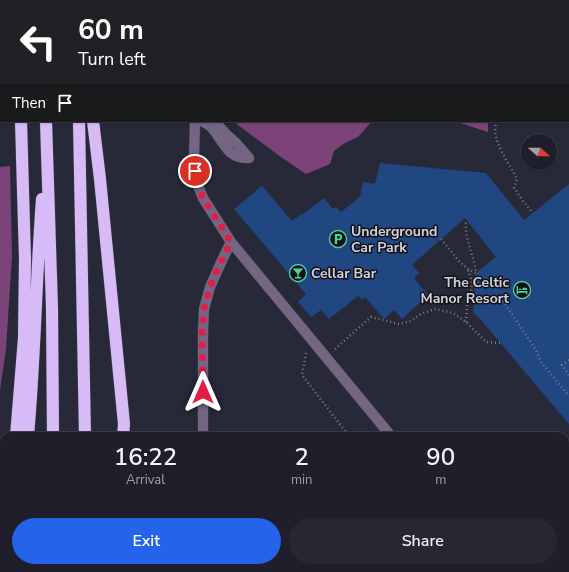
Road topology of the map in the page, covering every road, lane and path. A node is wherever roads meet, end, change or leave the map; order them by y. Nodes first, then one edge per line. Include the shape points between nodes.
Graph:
1 (22, 122) edge
2 (46, 122) edge
3 (79, 122) edge
4 (93, 122) edge
5 (195, 122) edge
6 (204, 122) edge
7 (215, 122) edge
8 (496, 122) edge
9 (46, 134) junction
10 (533, 213) dead end
11 (466, 221) dead end
12 (441, 239) dead end
13 (231, 242) junction
14 (468, 269) junction
15 (503, 301) dead end
16 (466, 322) junction
17 (308, 335) junction
18 (500, 343) dead end
19 (326, 357) junction
20 (569, 360) edge
21 (569, 375) edge
22 (569, 396) edge
23 (16, 432) edge
24 (28, 432) edge
25 (53, 432) edge
26 (85, 432) edge
27 (123, 432) edge
28 (203, 432) edge
29 (346, 432) edge
30 (388, 432) edge

1 - 23 highway via 24,338
2 - 9 highway
3 - 26 highway
4 - 27 highway
5 - 13 lane via 194,155 198,186
6 - 7 lane via 211,127 231,153 241,159 249,158
8 - 10 path via 498,142 517,179 514,188
9 - 24 highway
9 - 25 highway
11 - 14 path via 467,239 476,273
12 - 14 path
13 - 17 lane
13 - 28 lane via 210,287 204,309
14 - 16 path via 472,288
15 - 22 path via 536,350 541,362
16 - 18 path via 486,342
16 - 19 path via 453,313 435,310 399,324 371,317
17 - 19 lane
17 - 29 path via 302,375
19 - 30 lane
20 - 21 path via 562,365

